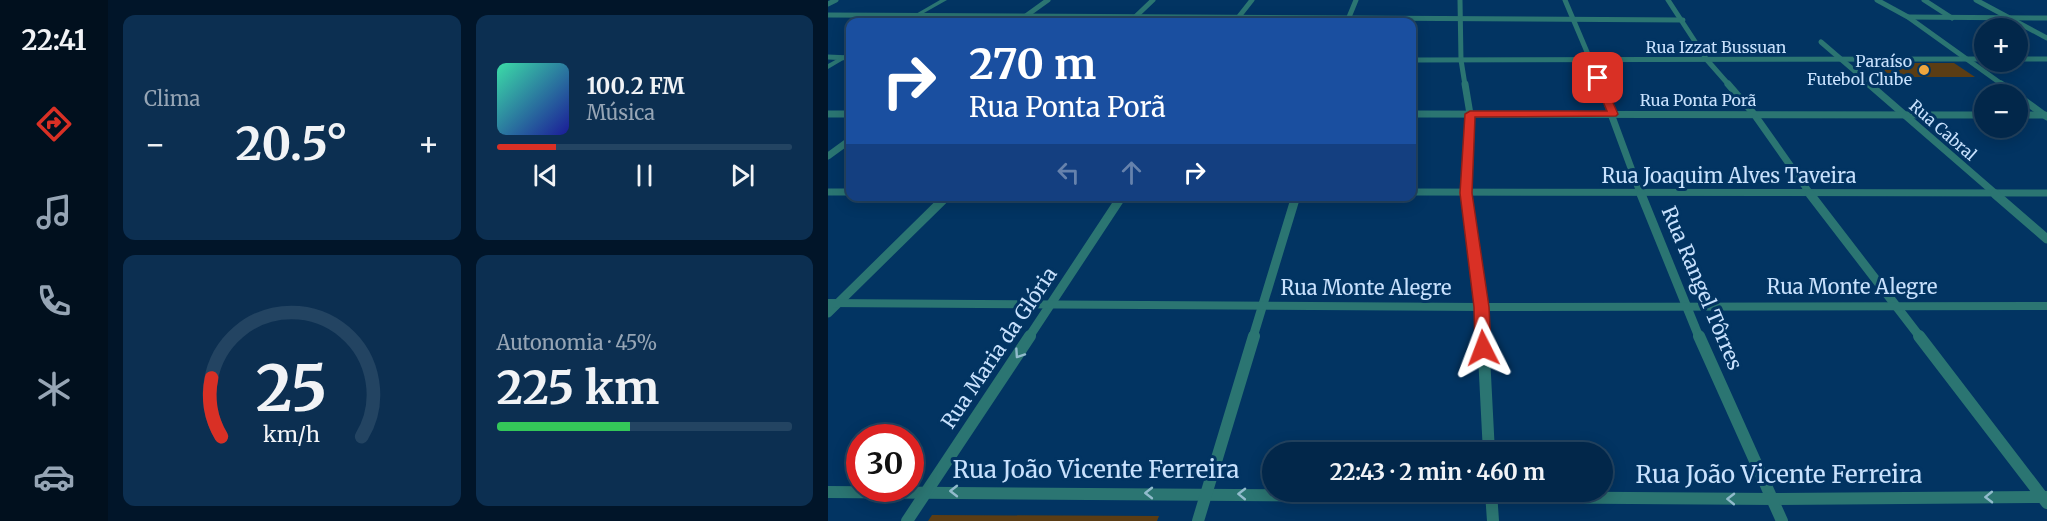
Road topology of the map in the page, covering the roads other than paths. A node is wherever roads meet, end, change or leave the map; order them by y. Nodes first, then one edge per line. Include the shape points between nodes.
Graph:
1 (836, 0) edge
2 (944, 0) edge
3 (1048, 0) edge
4 (1153, 0) edge
5 (1252, 0) edge
6 (1356, 0) edge
7 (1460, 0) edge
8 (1565, 0) edge
9 (1668, 0) edge
10 (1877, 0) edge
11 (1924, 0) edge
12 (1976, 0) edge
13 (828, 4) edge
14 (828, 15) edge
15 (916, 16) junction
16 (1024, 17) junction
17 (1134, 17) junction
18 (1908, 17) junction
19 (912, 18) edge
20 (1168, 18) edge
21 (1238, 18) edge
22 (1349, 18) edge
23 (1952, 18) junction
24 (1974, 18) edge
25 (2008, 18) edge
26 (2028, 18) edge
27 (2047, 18) edge
28 (1416, 19) edge
29 (1459, 19) junction
30 (1572, 20) junction
31 (1683, 20) junction
32 (2028, 28) edge
33 (2047, 38) edge
34 (1821, 42) dead end
35 (846, 56) edge
36 (828, 57) edge
37 (846, 57) edge
38 (1963, 59) junction
39 (1974, 59) edge
40 (2028, 59) edge
41 (2047, 59) edge
42 (1416, 60) edge
43 (1461, 60) junction
44 (1590, 60) junction
45 (1707, 60) junction
46 (1842, 60) junction
47 (828, 67) edge
48 (2000, 84) edge
49 (2028, 103) edge
50 (828, 114) edge
51 (846, 114) edge
52 (1416, 114) edge
53 (1470, 114) junction
54 (1613, 114) junction
55 (1754, 114) junction
56 (1904, 114) junction
57 (1974, 115) edge
58 (2028, 115) edge
59 (2046, 115) edge
60 (846, 143) edge
61 (828, 156) edge
62 (828, 192) edge
63 (846, 192) edge
64 (1416, 192) edge
65 (1809, 192) junction
66 (1993, 192) junction
67 (1466, 193) junction
68 (1641, 193) junction
69 (2047, 193) edge
70 (942, 201) edge
71 (1119, 201) edge
72 (1294, 201) edge
73 (2047, 239) edge
74 (833, 303) edge
75 (1263, 305) junction
76 (1685, 305) junction
77 (1897, 305) junction
78 (1052, 306) junction
79 (2047, 306) edge
80 (1481, 307) junction
81 (828, 313) edge
82 (1488, 442) edge
83 (927, 491) junction
84 (828, 492) edge
85 (1207, 493) junction
86 (1262, 493) edge
87 (1613, 496) edge
88 (1773, 499) junction
89 (2045, 499) edge
90 (1492, 502) edge
91 (907, 521) edge
92 (1198, 521) edge
93 (1493, 521) edge
94 (1782, 521) edge

1 - 13 street
2 - 15 street
3 - 16 street
4 - 17 street
5 - 21 street
6 - 22 street
7 - 29 street
8 - 30 street, Rua Rangel Tôrres
9 - 31 street
10 - 18 street
11 - 23 street
12 - 25 street
14 - 15 street
15 - 16 street
15 - 19 street
16 - 17 street
17 - 20 street
18 - 23 street
18 - 38 street
23 - 24 street
26 - 27 street
28 - 29 street
29 - 30 street
29 - 43 street
30 - 31 street
30 - 44 street, Rua Rangel Tôrres
31 - 45 street
32 - 33 street
34 - 46 street, Rua Cabral
35 - 36 street
37 - 47 street
38 - 39 street, Rua Izzat Bussuan
38 - 46 street, Rua Izzat Bussuan
38 - 48 street
40 - 41 street
42 - 43 street, Rua Izzat Bussuan
43 - 44 street, Rua Izzat Bussuan
43 - 53 street
44 - 45 street, Rua Izzat Bussuan
44 - 54 street, Rua Rangel Tôrres
45 - 46 street, Rua Izzat Bussuan
45 - 55 street
46 - 56 street, Rua Cabral
49 - 59 street
50 - 51 street
52 - 53 street, Rua Ponta Porã
53 - 54 street, Rua Ponta Porã
53 - 67 street
54 - 55 street, Rua Ponta Porã
54 - 68 street, Rua Rangel Tôrres
55 - 56 street, Rua Ponta Porã
55 - 65 street
56 - 57 street, Rua Ponta Porã
56 - 66 street, Rua Cabral
58 - 59 street
60 - 61 street
62 - 63 street
64 - 67 street, Rua Joaquim Alves Taveira
65 - 66 street, Rua Joaquim Alves Taveira
65 - 68 street, Rua Joaquim Alves Taveira
65 - 77 street
66 - 69 street, Rua Joaquim Alves Taveira
66 - 73 street, Rua Cabral
67 - 68 street, Rua Joaquim Alves Taveira
67 - 80 street
68 - 76 street, Rua Rangel Tôrres
70 - 74 street
71 - 78 street, Rua Maria da Glória
72 - 75 street
74 - 78 street, Rua Monte Alegre
74 - 81 street
75 - 78 street, Rua Monte Alegre
75 - 80 street, Rua Monte Alegre
75 - 85 street
76 - 77 street, Rua Monte Alegre
76 - 80 street, Rua Monte Alegre
76 - 88 street, Rua Rangel Tôrres
77 - 79 street, Rua Monte Alegre
77 - 89 street
78 -> 83 street, Rua Maria da Glória
80 - 82 street
83 - 84 street, Rua João Vicente Ferreira
85 -> 83 street, Rua João Vicente Ferreira
83 - 91 street, Rua Maria da Glória
86 -> 85 street, Rua João Vicente Ferreira
85 - 92 street
88 -> 87 street, Rua João Vicente Ferreira
89 -> 88 street, Rua João Vicente Ferreira
88 - 94 street, Rua Rangel Tôrres
90 - 93 street

